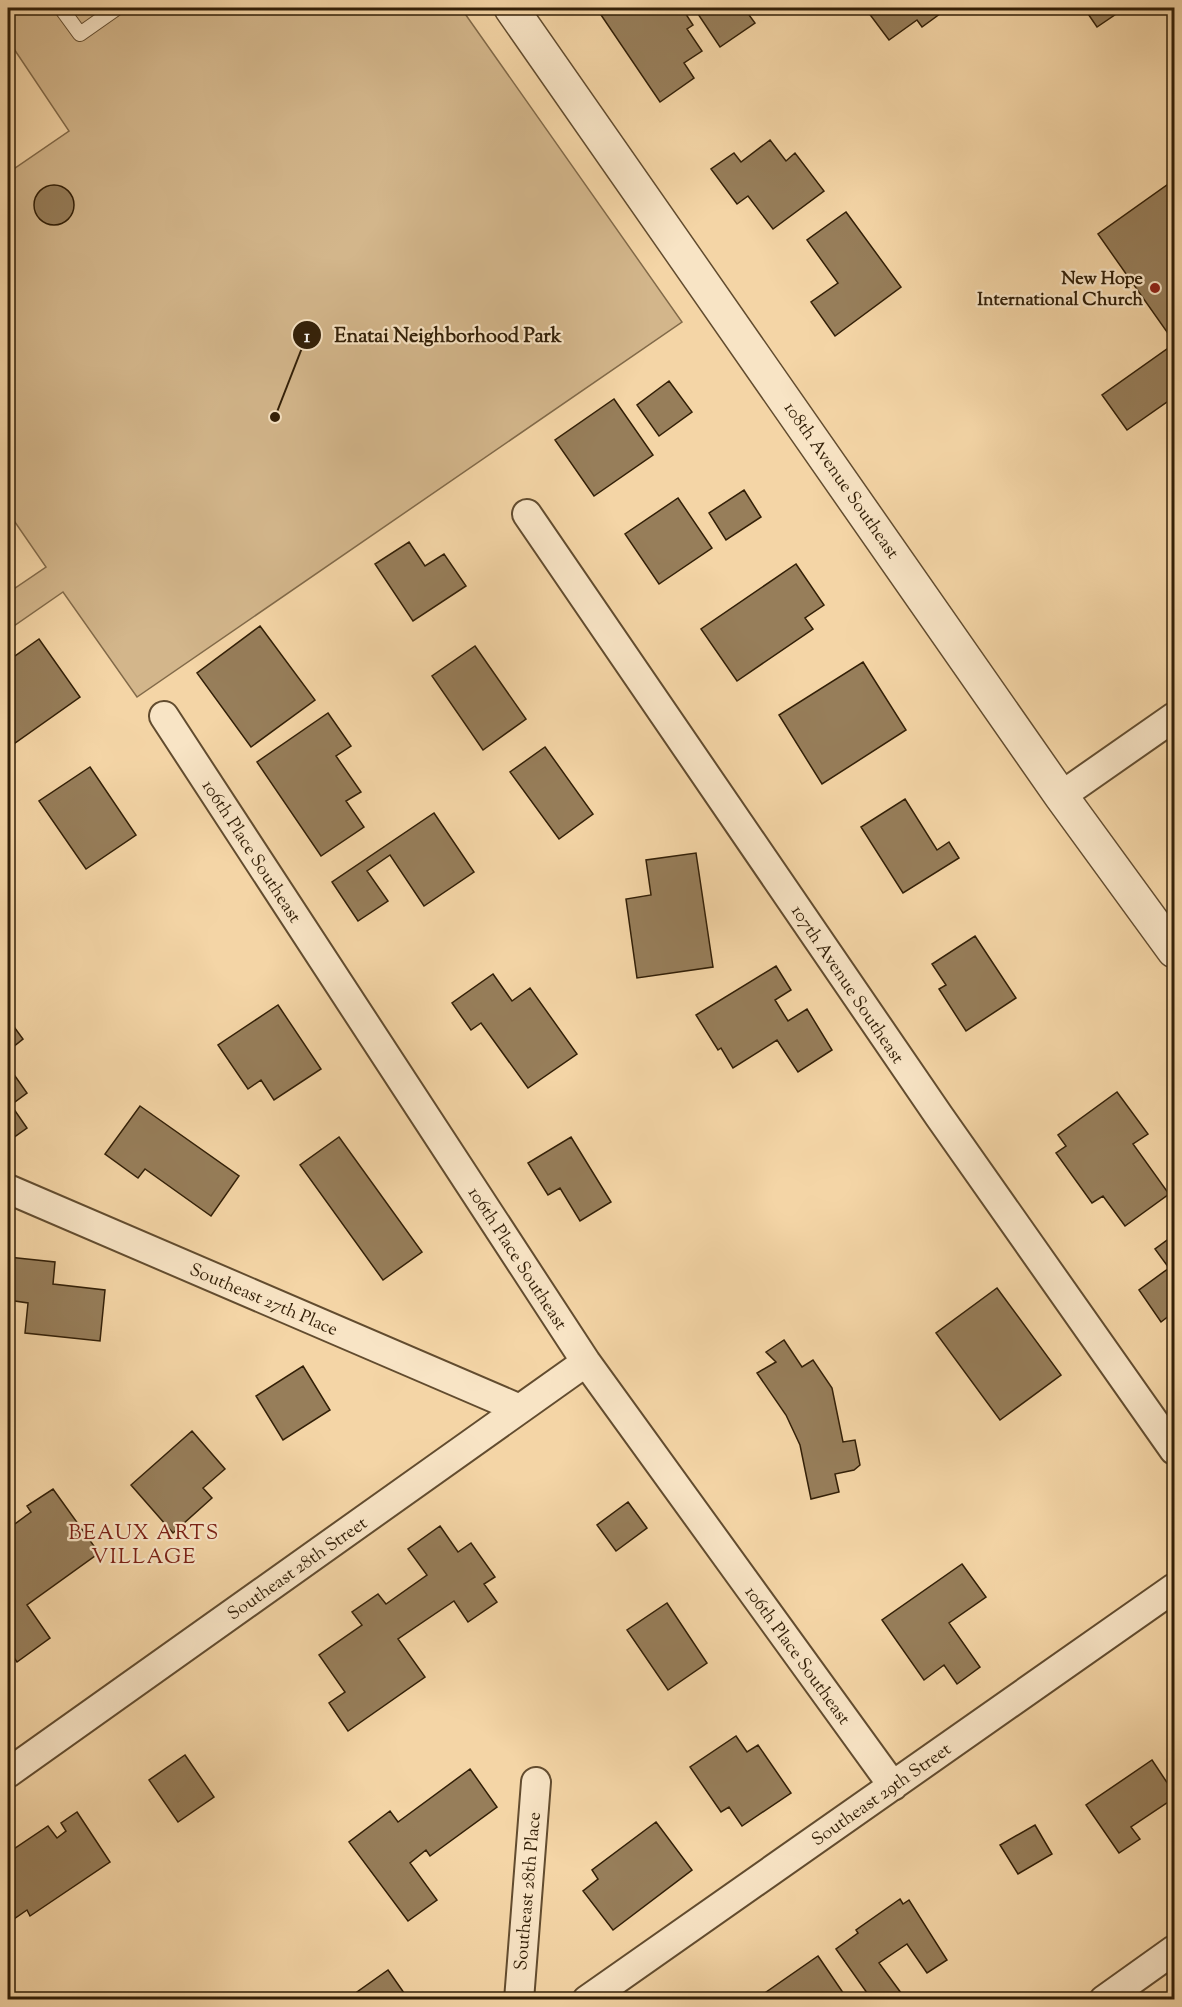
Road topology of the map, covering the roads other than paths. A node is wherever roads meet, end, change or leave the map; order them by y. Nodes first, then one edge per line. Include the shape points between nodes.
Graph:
1 (61, 8) edge
2 (117, 8) edge
3 (511, 8) edge
4 (527, 514) dead end
5 (164, 716) dead end
6 (1174, 717) edge
7 (1061, 796) junction
8 (1174, 951) edge
9 (8, 1189) edge
10 (586, 1362) junction
11 (520, 1409) junction
12 (1174, 1450) edge
13 (1174, 1588) edge
14 (8, 1773) edge
15 (536, 1782) dead end
16 (893, 1786) junction
17 (1174, 1950) edge
18 (519, 2000) edge
19 (587, 2000) edge
20 (1104, 2000) edge

1 - 2 lane via 80,34
3 - 7 street, 108th Avenue Southeast
4 - 12 street, 107th Avenue Southeast via 939,1116
5 - 10 street, 106th Place Southeast
6 - 7 street
7 - 8 street, 108th Avenue Southeast
9 - 11 street, Southeast 27th Place
10 - 11 street, Southeast 28th Street
10 - 16 street, 106th Place Southeast
11 - 14 street, Southeast 28th Street
13 - 16 street, Southeast 29th Street
15 - 18 street, Southeast 28th Place
16 - 19 street, Southeast 29th Street
17 - 20 street

